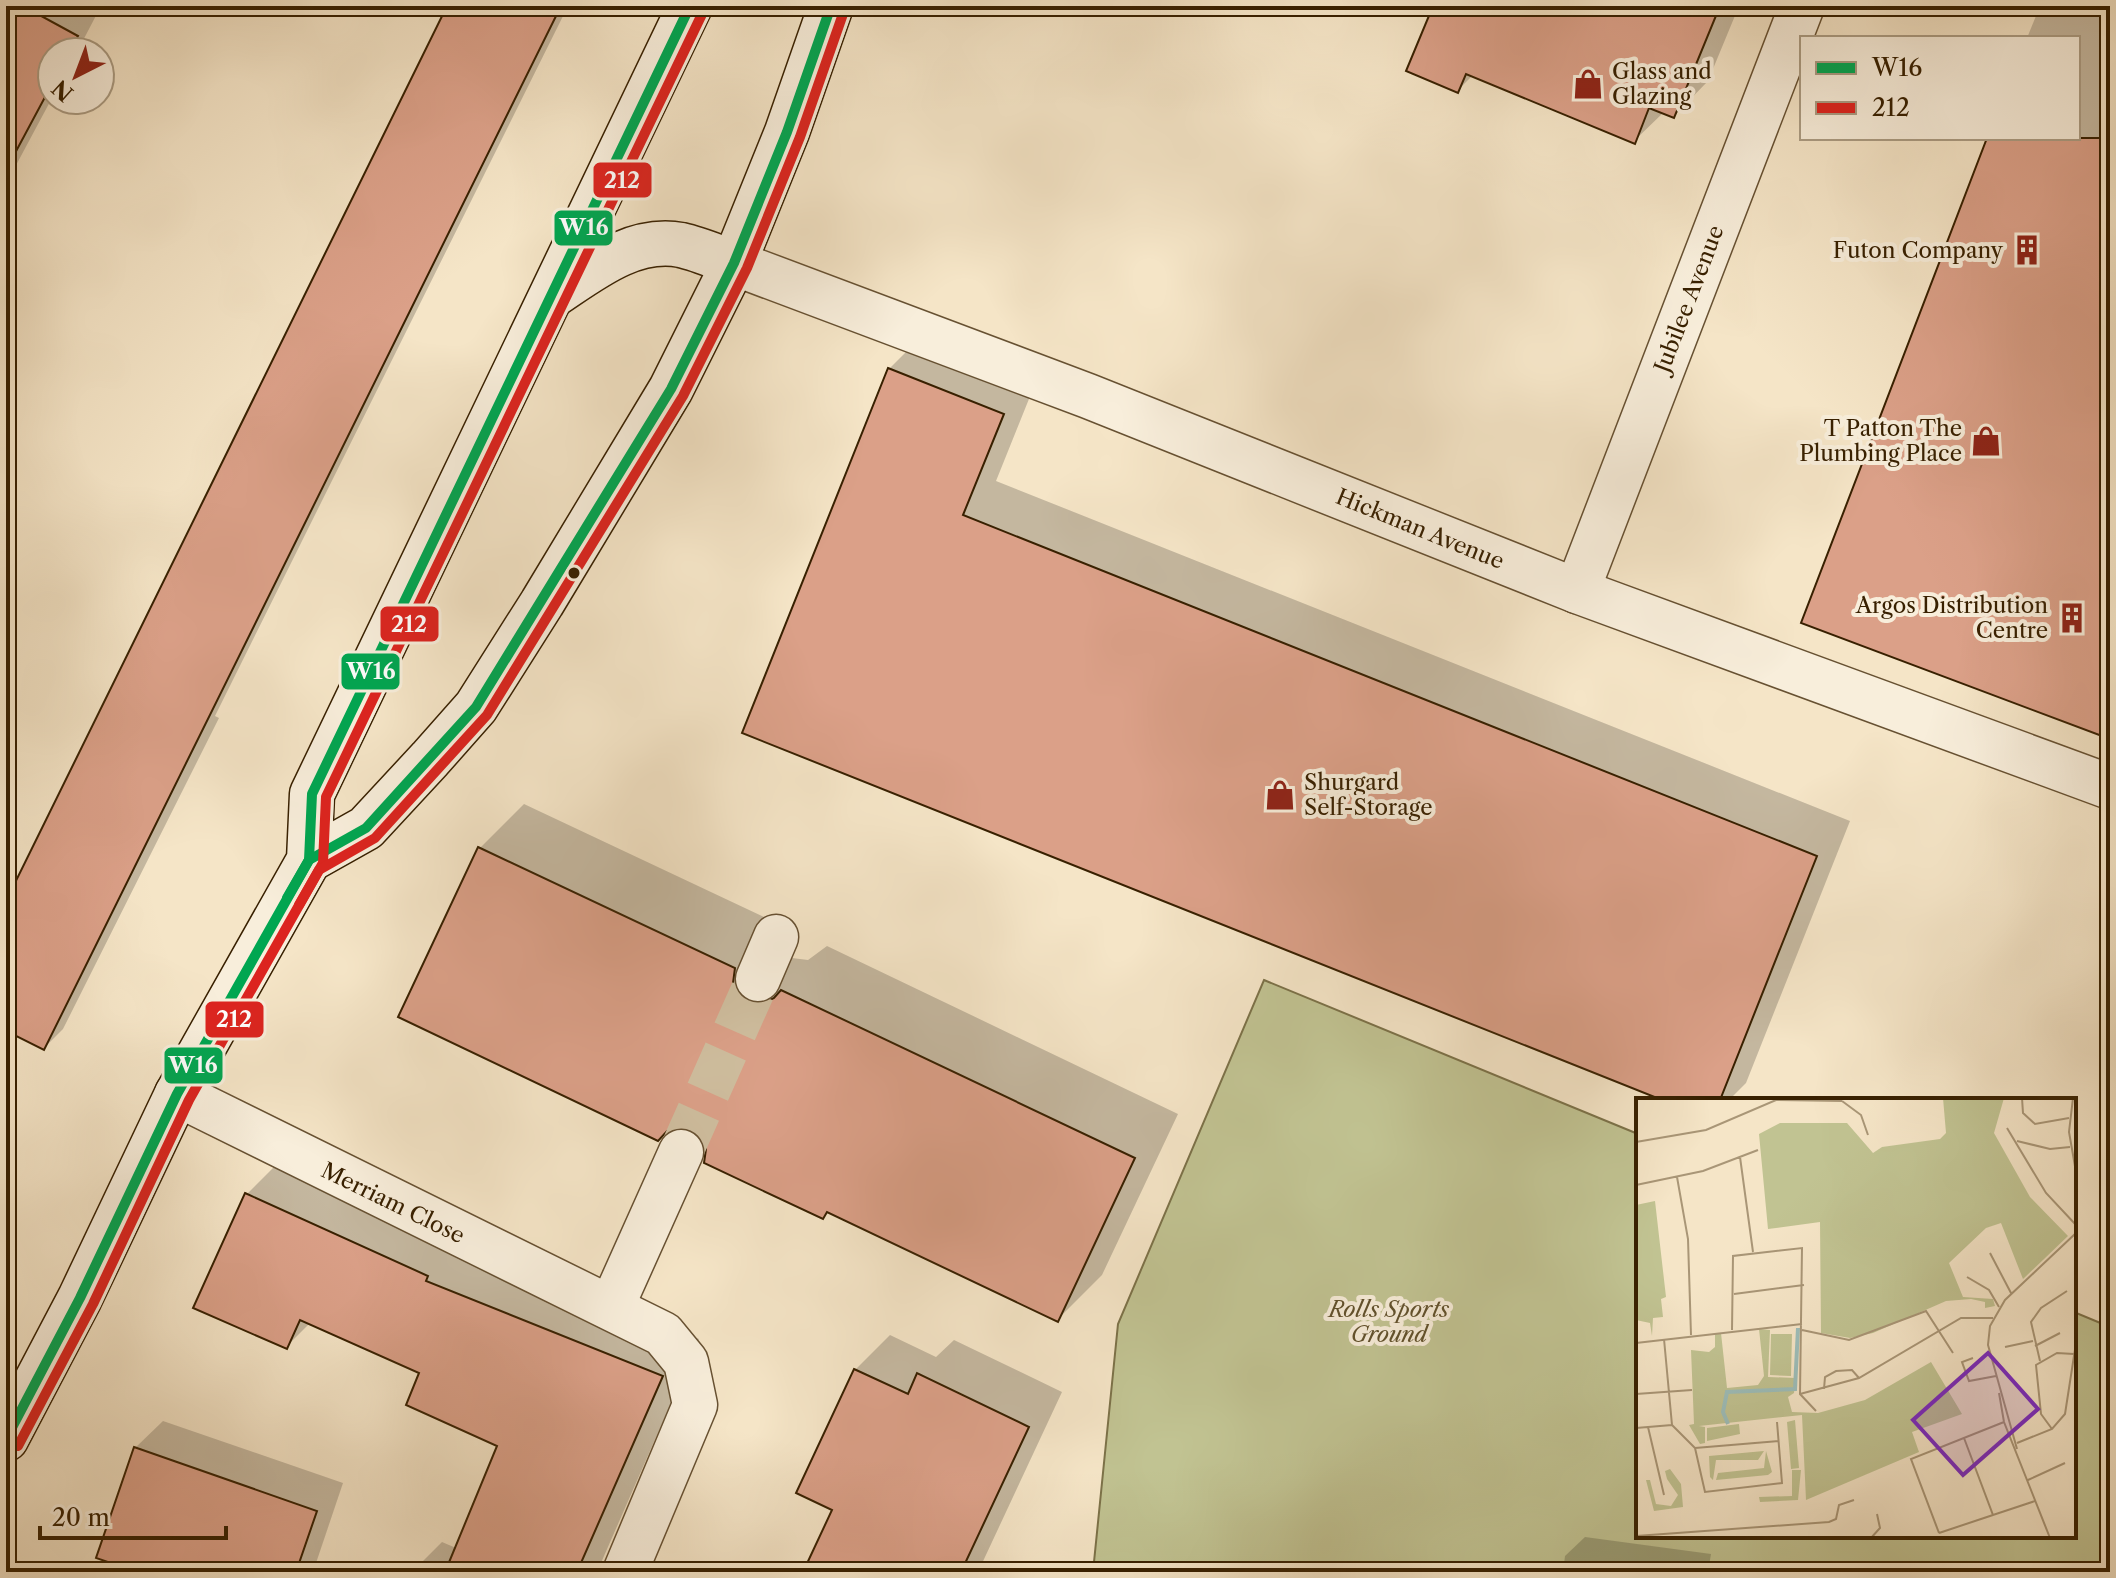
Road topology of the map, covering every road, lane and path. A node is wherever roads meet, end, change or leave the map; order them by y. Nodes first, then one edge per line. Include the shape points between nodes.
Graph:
1 (690, 6) edge
2 (831, 6) edge
3 (1802, 6) edge
4 (734, 263) junction
5 (550, 298) junction
6 (1577, 591) junction
7 (2110, 787) edge
8 (309, 860) junction
9 (776, 937) dead end
10 (758, 979) tunnel mouth
11 (177, 1094) junction
12 (681, 1152) tunnel mouth
13 (612, 1306) junction
14 (6, 1439) edge
15 (625, 1572) edge

1 - 5 street
2 - 4 street
3 - 6 street, Jubilee Avenue
4 - 5 street, Hickman Avenue via 680,245 656,244 613,256
4 - 6 street, Hickman Avenue via 1088,396
4 - 8 street via 671,389 476,707 366,828
5 - 8 street via 312,794
6 - 7 street, Hickman Avenue
8 - 11 street
9 - 10 street
11 - 13 street, Merriam Close
11 - 14 street
12 - 13 street
13 - 15 street, Merriam Close via 663,1334 686,1362 695,1405

